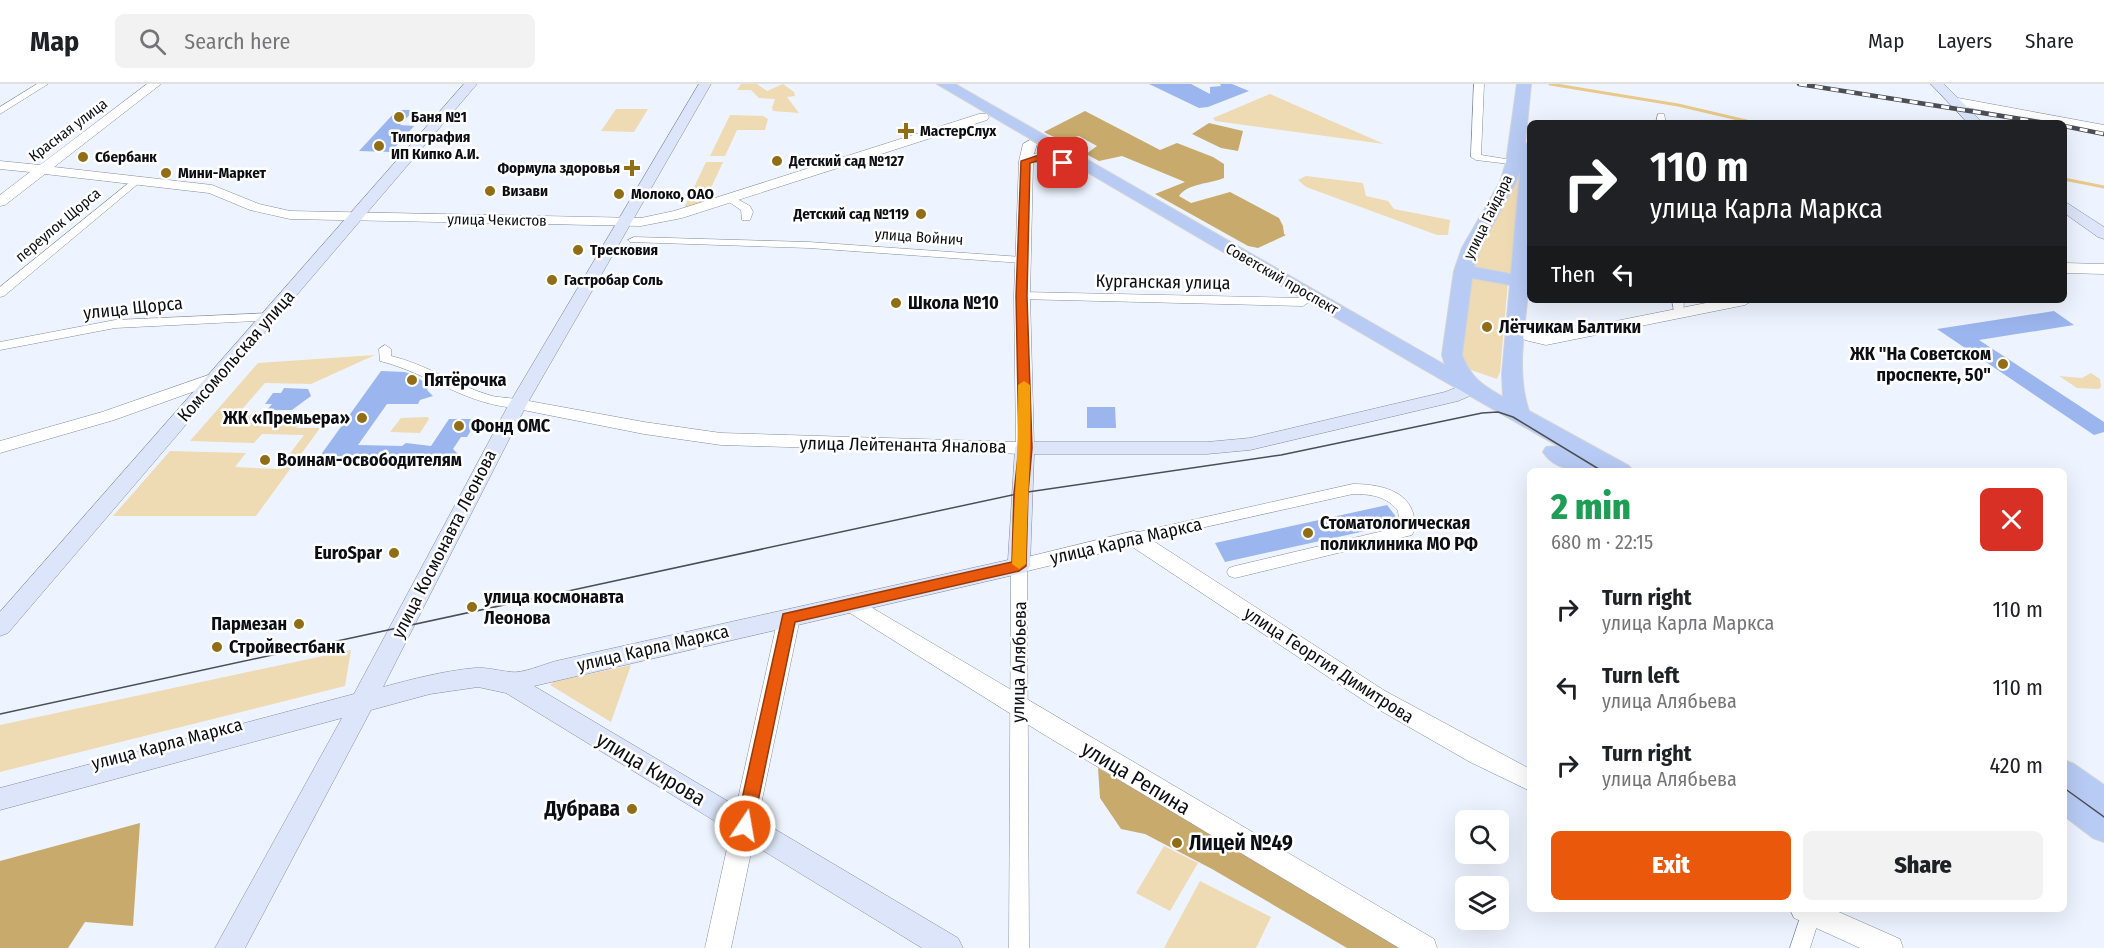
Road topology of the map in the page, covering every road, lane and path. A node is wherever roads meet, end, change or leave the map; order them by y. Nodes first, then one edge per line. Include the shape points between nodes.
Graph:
1 (42, 84) edge
2 (155, 84) edge
3 (471, 84) edge
4 (705, 84) edge
5 (926, 84) edge
6 (944, 84) edge
7 (1479, 84) edge
8 (1524, 84) edge
9 (1536, 84) edge
10 (1937, 84) edge
11 (1958, 102) junction
12 (0, 111) edge
13 (983, 117) junction
14 (1532, 120) edge
15 (1973, 120) edge
16 (2055, 120) edge
17 (2067, 122) edge
18 (2104, 129) edge
19 (1030, 144) junction
20 (1048, 154) junction
21 (1026, 161) junction
22 (1514, 163) junction
23 (0, 165) edge
24 (44, 169) junction
25 (135, 181) junction
26 (1527, 187) edge
27 (730, 198) junction
28 (0, 202) edge
29 (2067, 208) edge
30 (356, 218) junction
31 (746, 218) dead end
32 (624, 222) junction
33 (2104, 234) edge
34 (634, 240) dead end
35 (1022, 260) junction
36 (2067, 268) edge
37 (2104, 269) edge
38 (1463, 271) junction
39 (1520, 281) junction
40 (0, 293) edge
41 (1022, 296) junction
42 (1303, 302) junction
43 (1712, 303) edge
44 (1678, 306) edge
45 (271, 317) junction
46 (1516, 327) junction
47 (0, 346) edge
48 (385, 349) dead end
49 (1452, 349) junction
50 (1411, 354) junction
51 (1512, 374) junction
52 (217, 377) junction
53 (1466, 391) junction
54 (162, 399) junction
55 (518, 404) junction
56 (186, 411) junction
57 (1519, 414) junction
58 (0, 447) edge
59 (1025, 448) junction
60 (1581, 468) edge
61 (1616, 468) edge
62 (1134, 538) junction
63 (1019, 566) junction
64 (1235, 572) dead end
65 (852, 604) junction
66 (789, 618) junction
67 (0, 627) edge
68 (507, 684) junction
69 (365, 697) junction
70 (1018, 708) junction
71 (2067, 775) edge
72 (1527, 780) edge
73 (0, 789) edge
74 (0, 799) edge
75 (2067, 801) edge
76 (2104, 802) edge
77 (745, 826) junction
78 (2104, 828) edge
79 (1807, 912) edge
80 (1809, 912) edge
81 (230, 948) edge
82 (718, 948) edge
83 (948, 948) edge
84 (1018, 948) edge
85 (1424, 948) edge
86 (1800, 948) edge
87 (1890, 948) edge

1 - 12 street
2 - 24 street, Красная улица
3 - 30 main road, Комсомольская улица
4 - 32 main road, улица Космонавта Леонова
5 - 13 main road, Советский проспект
6 - 50 main road, Советский проспект
7 - 22 street, улица Гайдара via 1476,158
8 - 22 main road, улица Гайдара
9 - 14 main road
10 - 11 main road
11 - 15 main road
11 - 16 street
13 - 19 main road, Советский проспект
13 - 27 street, улица Чекистов
17 - 18 street
19 - 20 main road, Советский проспект
19 - 21 street, улица Алябьева
20 - 21 street
20 - 42 main road, Советский проспект
21 - 35 street, улица Алябьева
22 - 38 main road, улица Гайдара
23 - 24 street, улица Чекистов
24 - 25 street, улица Чекистов
24 - 28 street, Красная улица
25 - 30 street, улица Чекистов via 212,189 255,207 290,215
25 - 40 street, переулок Щорса
26 - 39 main road, улица Гайдара
27 - 31 street via 746,208
27 - 32 street, улица Чекистов via 670,216
29 - 33 main road
30 - 32 street, улица Чекистов
30 - 45 main road, Комсомольская улица
32 - 55 main road, улица Космонавта Леонова
34 - 35 street, улица Войнич via 736,238
35 - 41 street, улица Алябьева
36 - 37 street
38 - 39 main road
38 - 49 main road, улица Гайдара
39 - 46 main road, улица Гайдара
41 - 42 street, Курганская улица
41 - 59 street, улица Алябьева
42 - 53 main road, Советский проспект
43 - 44 street
44 - 46 street via 1546,340 1531,337
45 - 47 street, улица Щорса via 115,324
45 - 52 main road, Комсомольская улица
46 - 51 main road, улица Гайдара
48 - 55 street, улица Лейтенанта Яналова via 385,358 420,368 485,399
49 - 50 main road via 1436,355
49 - 53 main road
50 - 53 main road, Советский проспект
51 - 53 main road via 1504,384
51 - 57 main road, улица Гайдара
52 - 54 street
52 - 56 main road, Комсомольская улица
53 - 57 main road, Советский проспект
53 - 59 main road, улица Лейтенанта Яналова via 1250,444 1207,448
53 - 60 main road, Советский проспект
54 - 56 street via 180,403
54 - 58 street
55 - 59 street, улица Лейтенанта Яналова via 721,439
55 - 69 main road, улица Космонавта Леонова
56 - 67 main road, Комсомольская улица
57 - 61 main road, Советский проспект
59 - 63 main road, улица Алябьева
62 - 63 street, улица Карла Маркса
62 - 64 street, улица Карла Маркса via 1369,488 1395,497 1409,522 1407,531
62 - 72 street, улица Георгия Димитрова via 1387,705 1465,750
63 - 65 main road, улица Карла Маркса
63 - 70 street, улица Алябьева
65 - 66 main road, улица Карла Маркса
65 - 70 street, улица Репина
66 - 68 main road, улица Карла Маркса
66 - 77 street
68 - 69 main road, улица Карла Маркса via 478,677 455,679
68 - 77 main road, улица Кирова
69 - 73 main road, улица Карла Маркса
69 - 74 main road, улица Карла Маркса
69 - 81 main road, улица Космонавта Леонова
70 - 84 street, улица Алябьева
70 - 85 street, улица Репина
71 - 76 main road
75 - 78 main road
77 - 82 street
77 - 83 main road, улица Кирова
79 - 86 street
80 - 87 street

